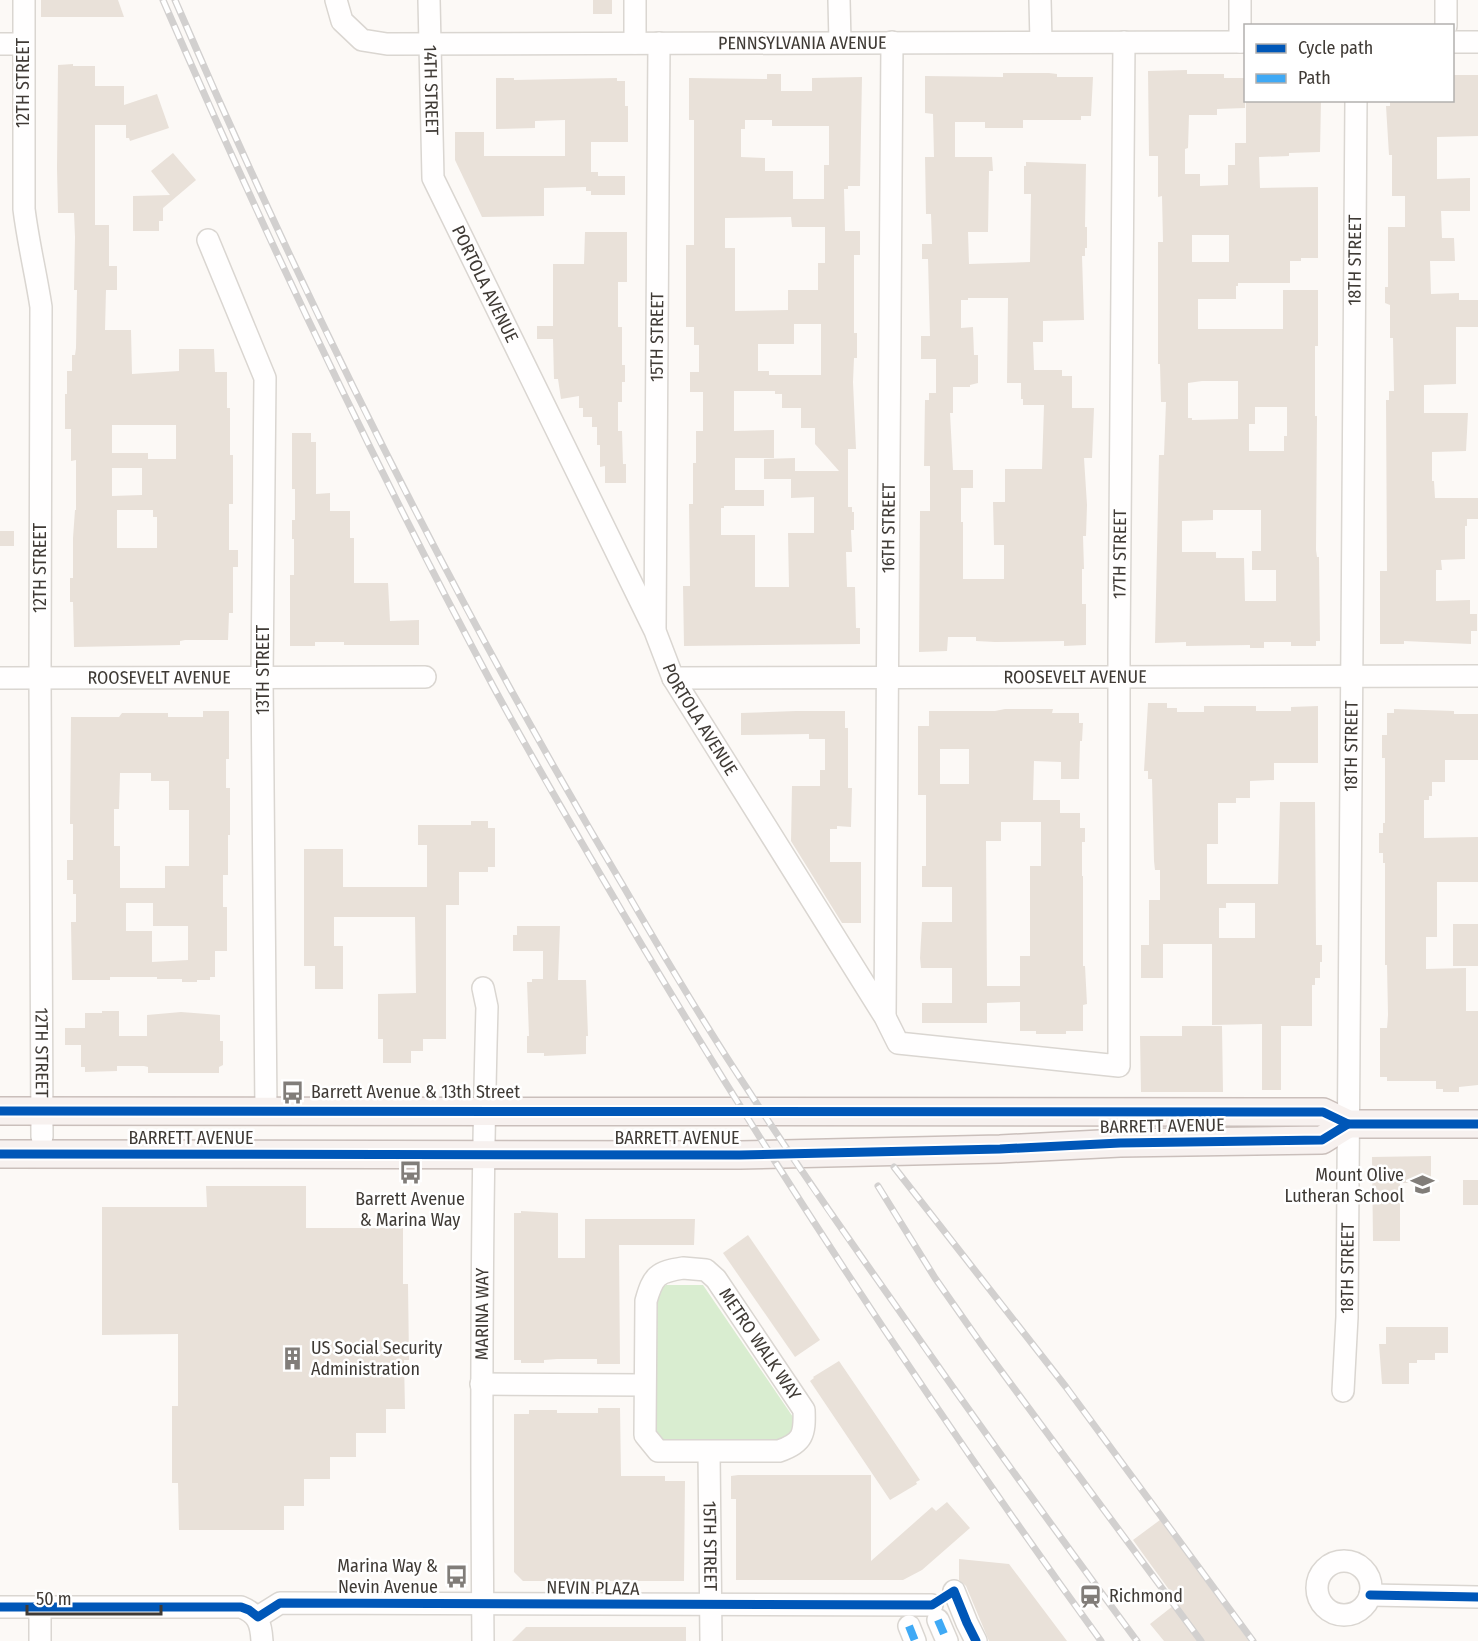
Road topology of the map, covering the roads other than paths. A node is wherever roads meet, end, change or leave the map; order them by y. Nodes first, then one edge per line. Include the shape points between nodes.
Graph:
1 (24, 0) edge
2 (336, 0) edge
3 (429, 0) edge
4 (635, 0) edge
5 (839, 0) edge
6 (1040, 0) edge
7 (1240, 0) edge
8 (1446, 0) edge
9 (1446, 24) edge
10 (840, 42) junction
11 (892, 42) junction
12 (1041, 42) junction
13 (1124, 42) junction
14 (1243, 42) edge
15 (1454, 42) edge
16 (1478, 42) edge
17 (635, 43) junction
18 (660, 43) junction
19 (0, 44) edge
20 (23, 44) junction
21 (430, 44) junction
22 (1356, 102) edge
23 (433, 178) joint
24 (208, 240) dead end
25 (655, 632) junction
26 (1119, 676) junction
27 (1351, 676) junction
28 (1478, 676) edge
29 (40, 677) junction
30 (425, 677) dead end
31 (888, 677) junction
32 (0, 678) edge
33 (262, 678) junction
34 (673, 678) junction
35 (483, 988) dead end
36 (885, 1017) junction
37 (1119, 1065) joint
38 (0, 1111) edge
39 (266, 1111) junction
40 (484, 1111) junction
41 (42, 1124) junction
42 (1348, 1124) junction
43 (1478, 1124) edge
44 (0, 1154) edge
45 (483, 1154) junction
46 (481, 1384) junction
47 (644, 1385) junction
48 (1343, 1391) dead end
49 (710, 1452) junction
50 (1370, 1595) dead end
51 (1478, 1597) edge
52 (483, 1603) junction
53 (710, 1606) junction
54 (0, 1607) edge
55 (40, 1607) junction
56 (935, 1614) junction
57 (258, 1617) junction
58 (908, 1623) edge
59 (40, 1641) edge
60 (262, 1641) edge
61 (483, 1641) edge
62 (711, 1641) edge
63 (947, 1641) edge
64 (976, 1641) edge

1 - 20 street, 12TH STREET
2 - 21 street, PENNSYLVANIA AVENUE via 342,21 362,39 387,44
3 - 21 street, 14TH STREET
4 - 17 street
5 - 10 street
6 - 12 street
7 - 14 street
8 - 9 street
10 - 11 street, PENNSYLVANIA AVENUE
10 - 18 street, PENNSYLVANIA AVENUE
11 - 12 street, PENNSYLVANIA AVENUE
11 - 31 street, 16TH STREET
12 - 13 street, PENNSYLVANIA AVENUE
13 - 14 street, PENNSYLVANIA AVENUE
13 - 26 street, 17TH STREET
15 - 16 street
17 - 18 street, PENNSYLVANIA AVENUE
17 - 21 street, PENNSYLVANIA AVENUE
18 - 25 street, 15TH STREET
19 - 20 street
20 - 29 street, 12TH STREET via 24,209 41,307
21 - 23 street, 14TH STREET
22 - 27 street, 18TH STREET
23 - 25 street, PORTOLA AVENUE
24 - 33 street, 13TH STREET via 265,378
25 - 34 street, PORTOLA AVENUE
26 - 27 street, ROOSEVELT AVENUE
26 - 31 street, ROOSEVELT AVENUE
26 - 37 street, 17TH STREET
27 - 28 street, ROOSEVELT AVENUE
27 - 42 street, 18TH STREET
29 - 32 street, ROOSEVELT AVENUE
29 - 33 street, ROOSEVELT AVENUE
29 - 41 street, 12TH STREET
30 - 33 street, ROOSEVELT AVENUE
31 - 34 street, ROOSEVELT AVENUE
31 - 36 street, 16TH STREET
33 - 39 street, 13TH STREET
34 - 36 street, PORTOLA AVENUE
35 - 40 street, MARINA WAY via 488,1007
36 - 37 street, PORTOLA AVENUE via 898,1043
38 - 41 main road, BARRETT AVENUE
39 - 40 main road, BARRETT AVENUE
39 - 41 main road, BARRETT AVENUE
40 - 42 main road, BARRETT AVENUE via 1323,1112
40 - 45 street, MARINA WAY
42 - 43 main road, BARRETT AVENUE
42 - 45 main road, BARRETT AVENUE via 1322,1140 740,1155
42 - 48 street, 18TH STREET
44 - 45 main road, BARRETT AVENUE
45 - 46 street, MARINA WAY
46 - 47 street
46 - 52 street, MARINA WAY
47 - 49 street, METRO WALK WAY via 645,1435 658,1451
47 - 49 street, METRO WALK WAY via 646,1301 651,1282 666,1271 706,1270 717,1279 804,1410 804,1429 794,1446 779,1451
49 - 53 street, 15TH STREET
50 - 51 street
52 - 53 street, NEVIN PLAZA
52 - 57 street, NEVIN PLAZA via 280,1603
52 - 61 street, MARINA WAY
53 - 58 street, NEVIN PLAZA
53 - 62 street, 15TH STREET
54 - 55 street
55 - 57 street via 241,1607
55 - 59 street
56 - 58 street, NEVIN PLAZA
56 - 63 street
56 - 64 street via 957,1589
57 - 60 street

